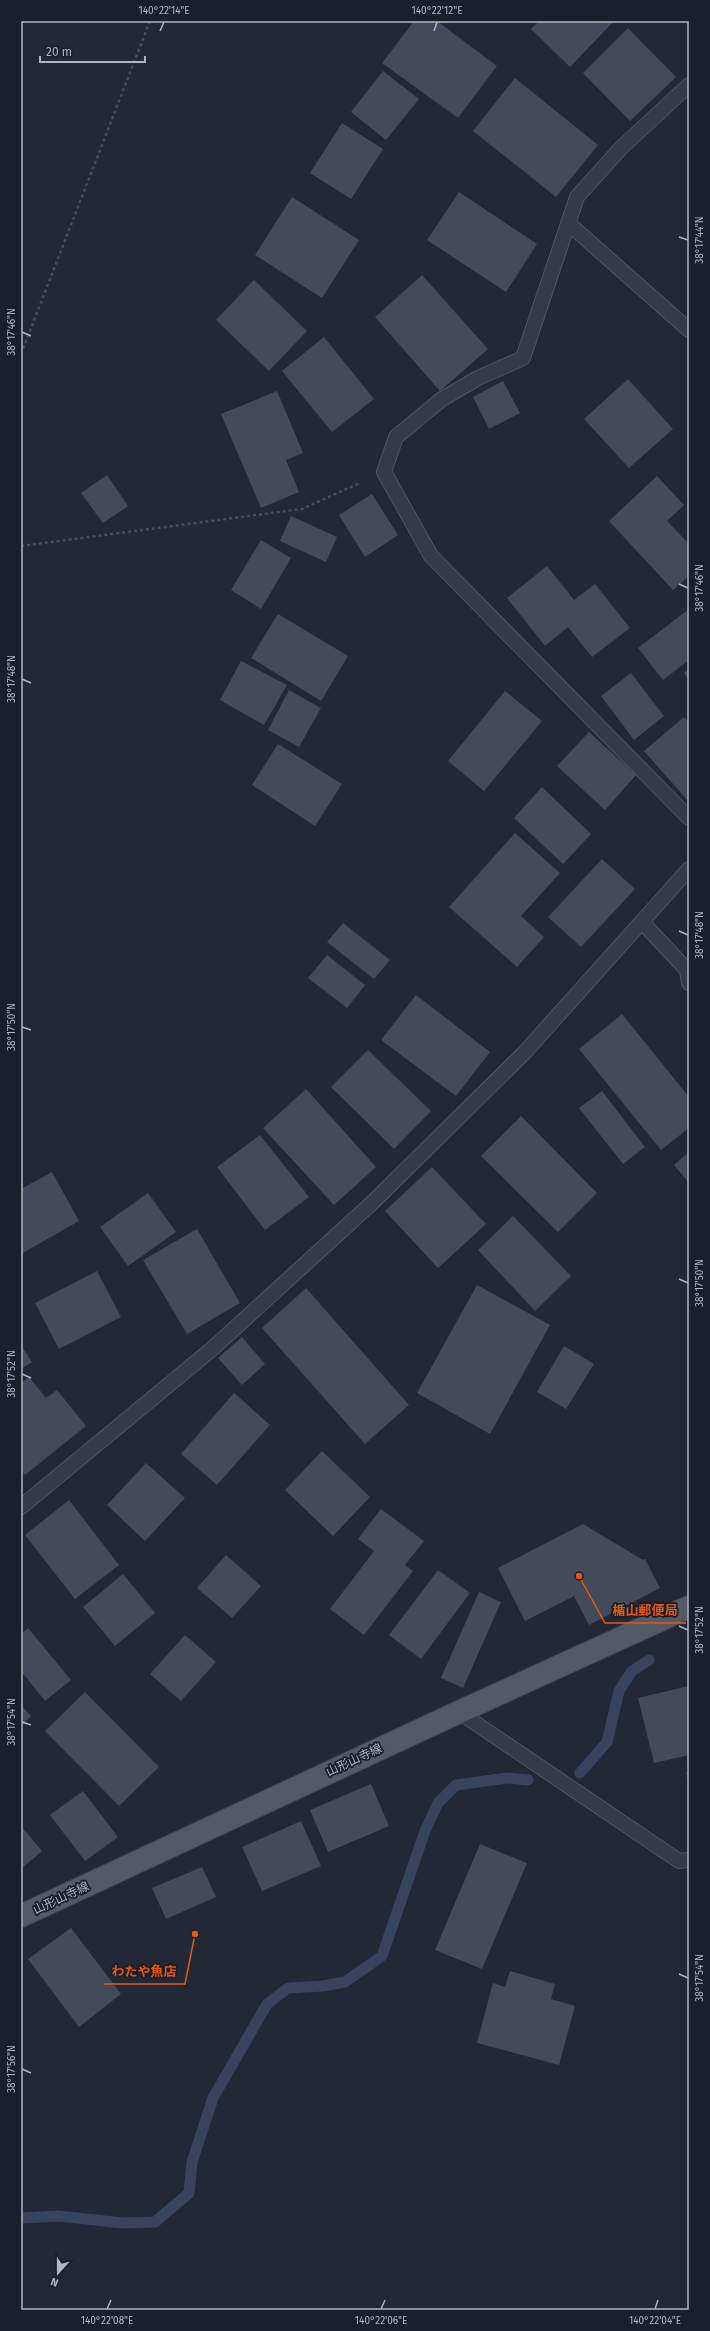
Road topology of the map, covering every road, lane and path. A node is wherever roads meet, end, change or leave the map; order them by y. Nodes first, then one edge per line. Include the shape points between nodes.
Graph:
1 (150, 21) edge
2 (689, 85) edge
3 (568, 223) junction
4 (689, 330) edge
5 (21, 354) edge
6 (384, 472) junction
7 (21, 546) edge
8 (689, 818) edge
9 (689, 869) edge
10 (642, 922) junction
11 (689, 983) edge
12 (21, 1507) edge
13 (689, 1607) edge
14 (459, 1712) junction
15 (689, 1860) edge
16 (21, 1916) edge

1 - 5 path
2 - 3 lane via 621,148 582,191 577,197
3 - 4 lane
3 - 6 lane via 523,358 478,378 442,399 396,437
6 - 7 path via 302,509
6 - 8 lane via 431,556
9 - 10 lane
10 - 11 lane via 687,970
10 - 12 lane via 525,1052 373,1202 212,1349
13 - 14 main road, 山形山寺線
14 - 15 lane via 679,1860
14 - 16 main road, 山形山寺線

